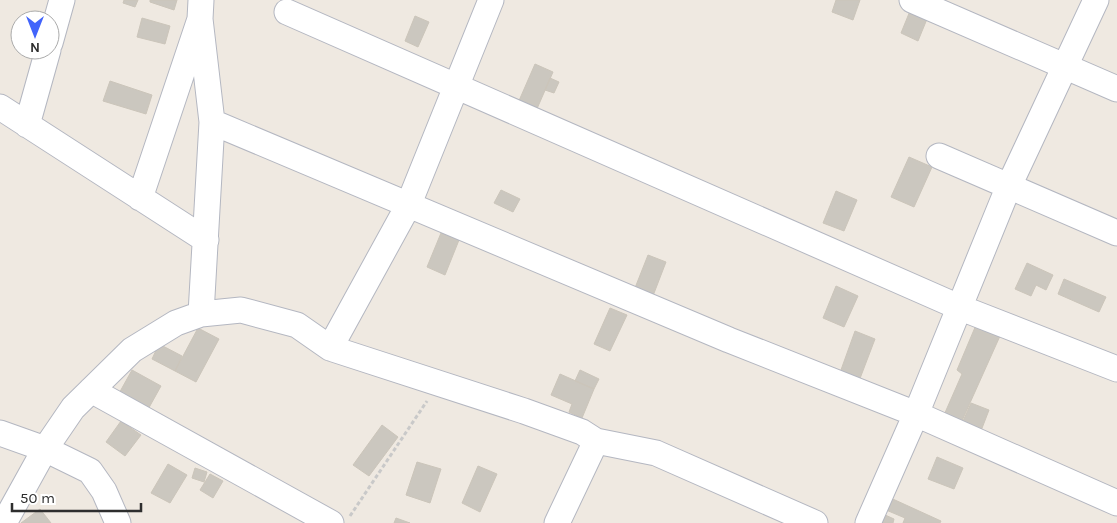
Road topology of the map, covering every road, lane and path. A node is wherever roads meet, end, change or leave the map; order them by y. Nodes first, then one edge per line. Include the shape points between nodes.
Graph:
1 (491, 0) edge
2 (912, 0) edge
3 (1096, 0) edge
4 (200, 9) edge
5 (287, 12) dead end
6 (45, 60) edge
7 (1064, 67) junction
8 (455, 86) junction
9 (1117, 89) edge
10 (0, 107) edge
11 (212, 122) junction
12 (27, 125) junction
13 (939, 156) dead end
14 (1008, 188) junction
15 (140, 198) junction
16 (408, 206) junction
17 (1117, 233) edge
18 (206, 240) junction
19 (961, 308) junction
20 (201, 314) junction
21 (330, 348) junction
22 (1117, 369) edge
23 (439, 384) junction
24 (91, 390) junction
25 (916, 414) junction
26 (0, 433) edge
27 (596, 441) junction
28 (45, 449) junction
29 (1117, 504) edge
30 (5, 522) edge
31 (118, 523) edge
32 (331, 523) edge
33 (345, 523) edge
34 (557, 523) edge
35 (815, 523) edge
36 (868, 523) edge

1 - 8 street
2 - 7 street
3 - 7 street
4 - 11 street
4 - 15 street
5 - 8 street
6 - 12 street
7 - 9 street
7 - 14 street
8 - 16 street
8 - 19 street
10 - 12 street
11 - 16 street
11 - 18 street
12 - 15 street
13 - 14 street
14 - 17 street
14 - 19 street
15 - 18 street
16 - 21 street
16 - 25 street
18 - 20 street
19 - 22 street
19 - 25 street
20 - 21 street via 241,310 297,325
20 - 24 street via 176,323 132,350
21 - 23 street
23 - 27 street via 582,432
23 - 33 path
24 - 28 street via 73,408
24 - 32 street
25 - 29 street
25 - 36 street
26 - 28 street
27 - 34 street
27 - 35 street via 656,453
28 - 30 street
28 - 31 street via 90,471 104,491

